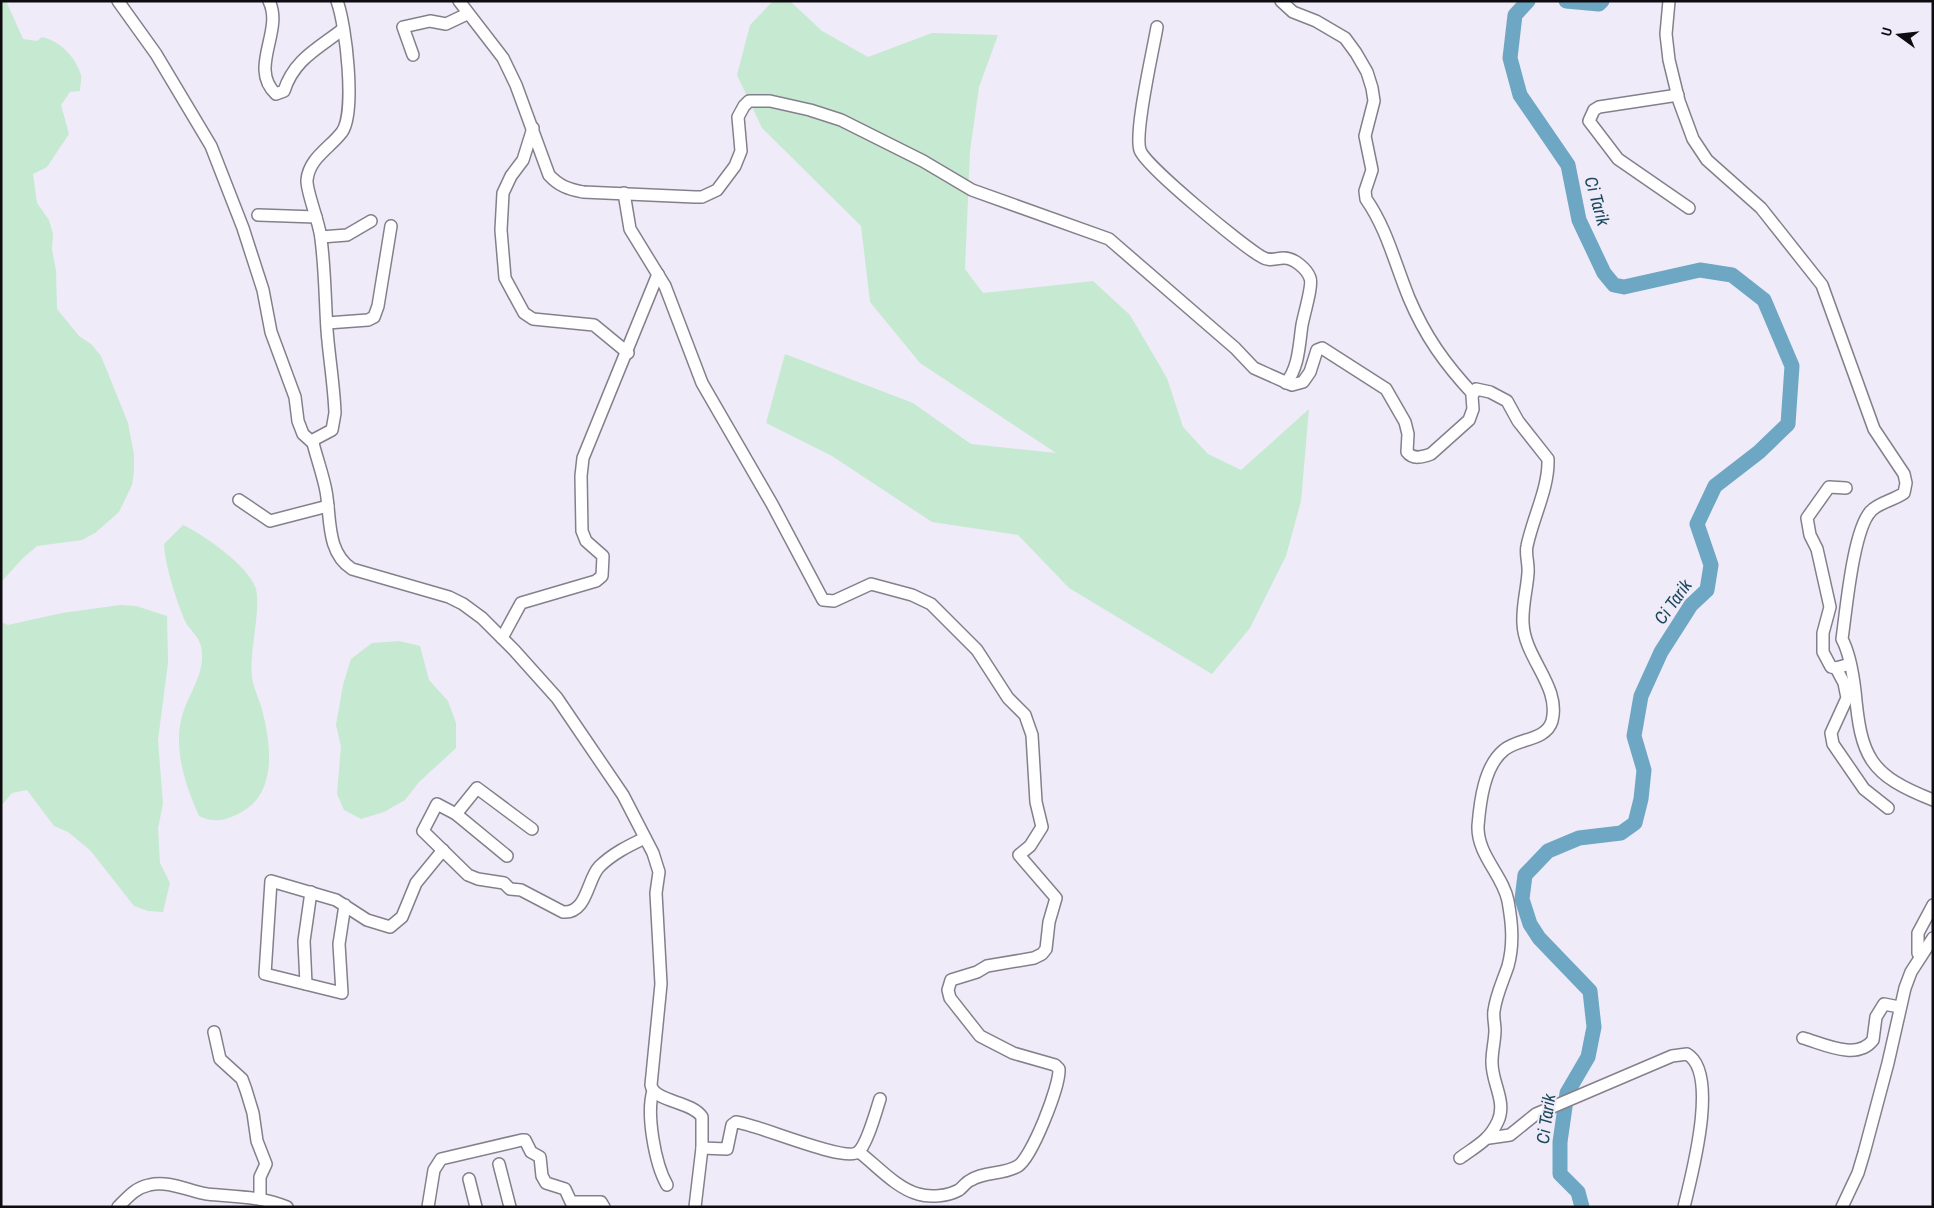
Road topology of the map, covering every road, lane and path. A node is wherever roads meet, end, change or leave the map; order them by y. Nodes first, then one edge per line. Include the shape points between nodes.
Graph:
1 (118, 1) edge
2 (269, 1) edge
3 (338, 1) edge
4 (459, 1) edge
5 (1281, 1) edge
6 (1669, 1) edge
7 (467, 14) junction
8 (1157, 27) dead end
9 (343, 29) junction
10 (413, 55) dead end
11 (1678, 95) junction
12 (533, 128) junction
13 (624, 193) junction
14 (1689, 208) dead end
15 (258, 215) dead end
16 (316, 217) junction
17 (371, 221) dead end
18 (391, 226) dead end
19 (321, 237) junction
20 (658, 274) junction
21 (327, 323) junction
22 (628, 353) junction
23 (1286, 382) junction
24 (1472, 394) junction
25 (313, 443) junction
26 (1846, 488) dead end
27 (239, 500) dead end
28 (328, 506) junction
29 (1830, 607) junction
30 (1846, 607) junction
31 (502, 638) junction
32 (1850, 664) junction
33 (1836, 668) junction
34 (1933, 800) edge
35 (1888, 808) dead end
36 (456, 814) junction
37 (532, 829) dead end
38 (644, 838) junction
39 (443, 850) junction
40 (507, 856) dead end
41 (310, 892) junction
42 (344, 905) junction
43 (1933, 905) edge
44 (1933, 938) edge
45 (1922, 954) junction
46 (306, 984) junction
47 (1899, 1007) junction
48 (214, 1032) dead end
49 (1803, 1038) dead end
50 (653, 1091) junction
51 (880, 1099) dead end
52 (1488, 1138) junction
53 (702, 1148) junction
54 (859, 1152) junction
55 (1460, 1158) dead end
56 (500, 1164) dead end
57 (469, 1179) dead end
58 (667, 1185) dead end
59 (938, 1195) junction
60 (260, 1199) junction
61 (118, 1207) edge
62 (287, 1207) edge
63 (428, 1207) edge
64 (476, 1207) edge
65 (510, 1207) edge
66 (604, 1207) edge
67 (696, 1207) edge
68 (940, 1207) edge
69 (1684, 1207) edge
70 (1842, 1207) edge

1 - 25 street via 156,54 211,146 263,290 271,332 295,397 298,421 303,434
2 - 9 street via 271,28 264,70 270,88 276,94 284,91 292,73 318,45
3 - 9 street
4 - 7 street
5 - 24 street via 1293,12 1345,38 1367,72 1374,102 1365,136 1372,170 1366,198 1391,247 1424,330 1440,357
6 - 11 street via 1666,34
7 - 10 street via 446,24 430,21 403,26
7 - 12 street via 503,58
8 - 23 street via 1138,137 1143,157 1182,194 1251,249 1268,260 1291,259 1311,278 1297,358 1292,375
9 - 16 street via 350,103 343,130 321,152 309,172 307,185
11 - 14 street via 1600,107 1594,110 1589,121 1618,159
11 - 30 street via 1698,149 1761,208 1822,285 1874,429 1904,474 1904,493 1871,511 1863,523
12 - 13 street via 549,175 559,185 583,192
12 - 22 street via 524,160 510,176 503,193 501,230 505,278 524,313 533,319 594,325
13 - 20 street via 630,229
13 - 23 street via 694,197 710,194 724,184 741,151 737,126 744,106 755,100 810,110 841,120 972,190 1109,240 1235,348 1251,366
15 - 16 street
16 - 19 street
17 - 19 street via 347,235
18 - 21 street via 374,317
19 - 21 street
20 - 22 street
20 - 59 street via 702,383 823,600 834,601 871,584 912,595 931,604 977,650 1008,698 1029,723 1035,760 1036,802 1042,826 1030,846 1019,855 1056,898 1046,949 1038,957 987,966 955,978 951,980 949,994 980,1036 1012,1053 1055,1065 1060,1072 1035,1143 1024,1162 970,1180 960,1190
21 - 25 street via 334,422 328,433
22 - 31 street via 595,425 581,469 582,531 586,540 604,556 602,576 596,581 521,603
23 - 24 street via 1296,385 1306,380 1317,350 1323,349 1386,389 1405,422 1408,454 1417,457 1431,454 1469,420 1473,409
24 - 52 street via 1476,389 1482,389 1507,401 1518,421 1548,459 1546,478 1526,548 1529,570 1523,621 1527,642 1552,694 1554,710 1545,733 1512,745 1493,763 1478,828 1490,867 1507,898 1512,931 1508,967 1494,1010 1492,1071 1501,1111
25 - 28 street
26 - 29 street via 1829,487 1806,518 1817,549
27 - 28 street via 270,521
28 - 31 street via 333,542 347,565 463,604
29 - 30 street
29 - 33 street via 1822,643 1828,664
30 - 32 street via 1842,639
31 - 38 street via 575,721 632,810
32 - 33 street
32 - 34 street via 1859,728 1868,754 1884,776
33 - 35 street via 1847,698 1830,733 1833,744 1864,789
36 - 37 street via 477,788
36 - 39 street via 437,804 423,831
36 - 40 street
38 - 39 street via 612,854 594,874 578,907 569,913 521,890 510,889 504,883 468,875
38 - 50 street via 659,872 656,892 661,984 654,1037
39 - 42 street via 416,883 402,917 390,927 367,920
41 - 42 street
41 - 46 street via 304,941
41 - 46 street via 271,881 266,937 265,974
42 - 46 street via 340,944 342,993
43 - 45 street via 1918,933 1918,953
44 - 45 street
45 - 47 street via 1911,972
47 - 49 street via 1884,1004 1876,1017 1873,1040 1860,1050 1844,1050
47 - 70 street via 1864,1153
48 - 60 street via 220,1059 242,1079 250,1099 257,1140 266,1164 260,1177
50 - 53 street via 699,1113 703,1121
50 - 58 street via 649,1109 659,1165
51 - 54 street
52 - 55 street
52 - 69 street via 1510,1134 1543,1111 1677,1054 1691,1056 1701,1084 1702,1119
53 - 54 street via 727,1149 732,1125 736,1122 844,1154
53 - 67 street
54 - 59 street via 904,1188 918,1194
56 - 65 street
57 - 64 street
59 - 68 street
60 - 61 street via 205,1194 159,1183 134,1191
60 - 62 street
63 - 66 street via 434,1170 441,1159 525,1140 531,1152 540,1158 546,1183 564,1189 571,1202 601,1202

